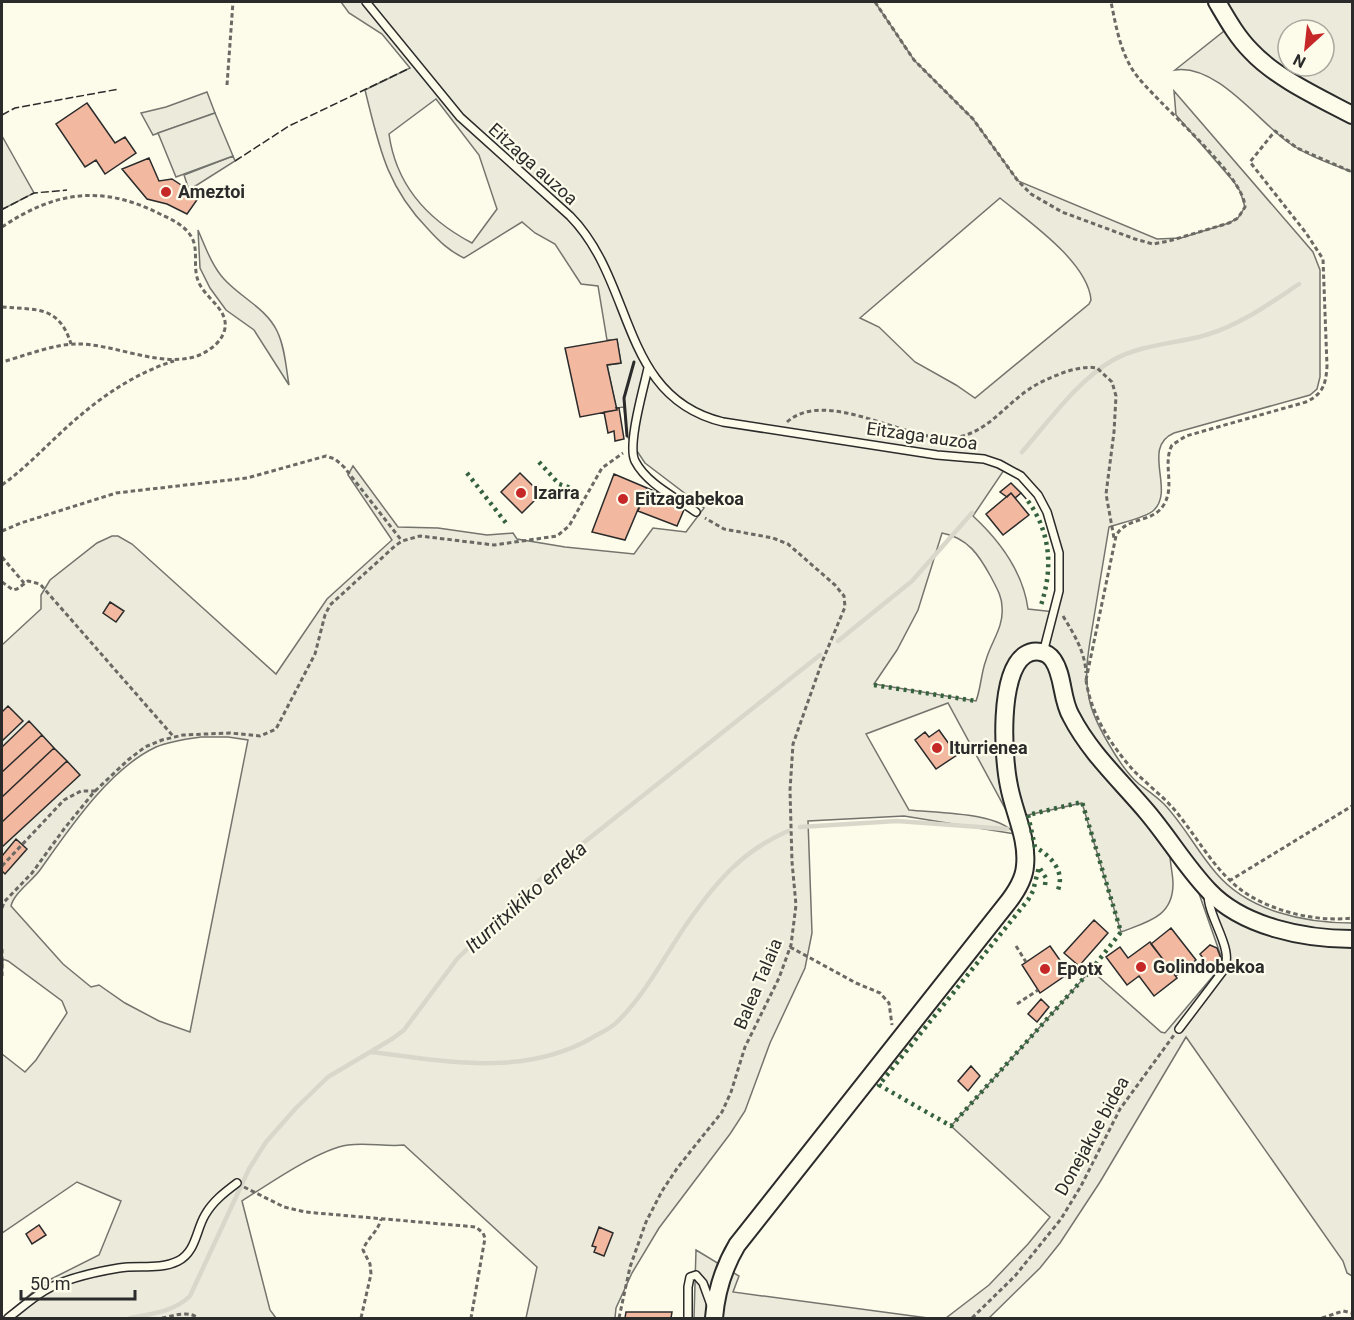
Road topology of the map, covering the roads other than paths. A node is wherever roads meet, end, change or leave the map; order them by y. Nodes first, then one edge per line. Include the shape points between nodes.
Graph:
1 (366, 2) edge
2 (1217, 2) edge
3 (1353, 115) edge
4 (648, 368) junction
5 (696, 512) road end
6 (1043, 652) junction
7 (1209, 891) junction
8 (1353, 939) edge
9 (1179, 1029) road end
10 (237, 1183) road end
11 (714, 1317) edge
12 (8, 1318) edge
13 (688, 1318) edge

1 - 4 lane, Eitzaga auzoa via 464,122 586,234 605,266
2 - 3 street via 1262,62
4 - 5 lane via 633,450 635,460 652,481
4 - 6 lane, Eitzaga auzoa via 668,394 697,415 732,424 984,459 1015,472 1038,495 1055,534 1060,568 1056,606
6 - 7 street via 1054,662 1067,710 1082,734
6 - 11 street via 1032,652 1019,660 1006,703 1007,775 1026,855 1022,879 1010,901 737,1245 725,1269
7 - 8 street via 1234,910 1279,929 1315,937
7 - 9 lane via 1210,911 1228,962
10 - 12 lane via 210,1207 191,1248 179,1261 120,1268 65,1282 45,1290
11 - 13 lane via 706,1287 696,1275 688,1280

